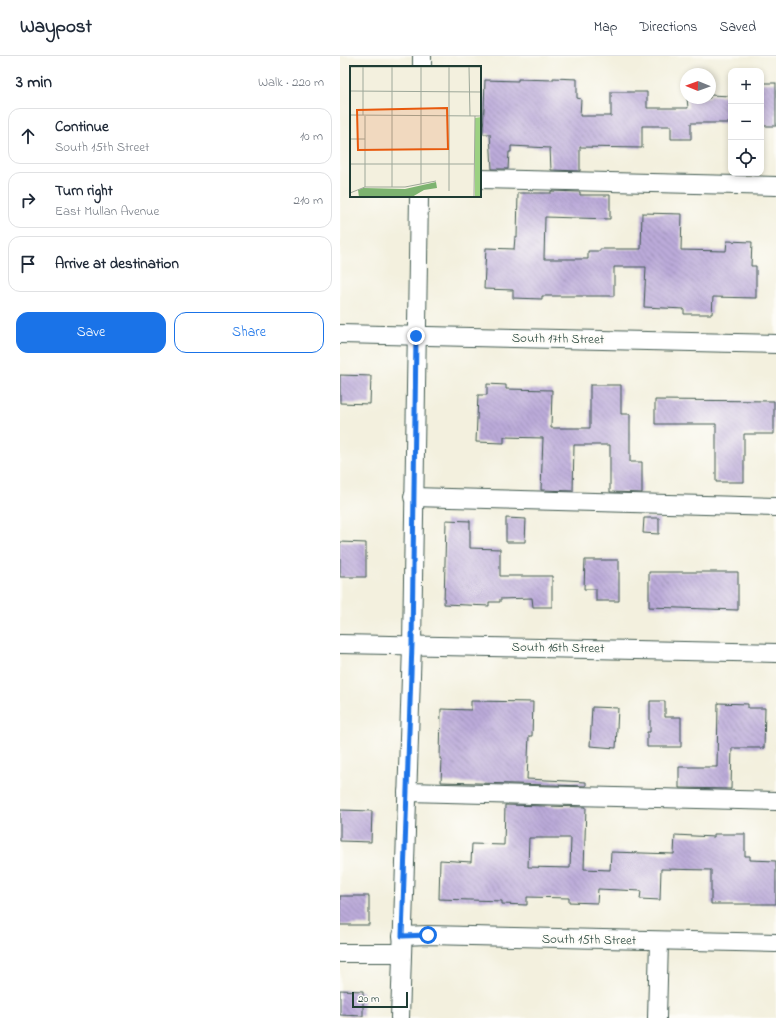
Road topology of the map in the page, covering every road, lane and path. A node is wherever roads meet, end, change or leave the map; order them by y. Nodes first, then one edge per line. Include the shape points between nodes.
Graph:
1 (481, 179) edge
2 (776, 186) edge
3 (419, 197) edge
4 (340, 334) edge
5 (416, 336) junction
6 (776, 344) edge
7 (413, 497) junction
8 (776, 507) edge
9 (340, 644) edge
10 (412, 644) junction
11 (776, 653) edge
12 (407, 792) junction
13 (776, 801) edge
14 (659, 941) junction
15 (776, 944) edge
16 (402, 945) junction
17 (340, 952) edge
18 (400, 1018) edge
19 (657, 1018) edge

1 - 2 street
3 - 5 street
4 - 5 street, South 17th Street
5 - 6 street, South 17th Street
5 - 7 street
7 - 8 street
7 - 10 street
9 - 10 street, South 16th Street
10 - 11 street, South 16th Street
10 - 12 street
12 - 13 street
12 - 16 street
14 - 15 street, South 15th Street
14 - 16 street, South 15th Street via 428,935
14 - 19 street
16 - 17 street, South 15th Street
16 - 18 street

